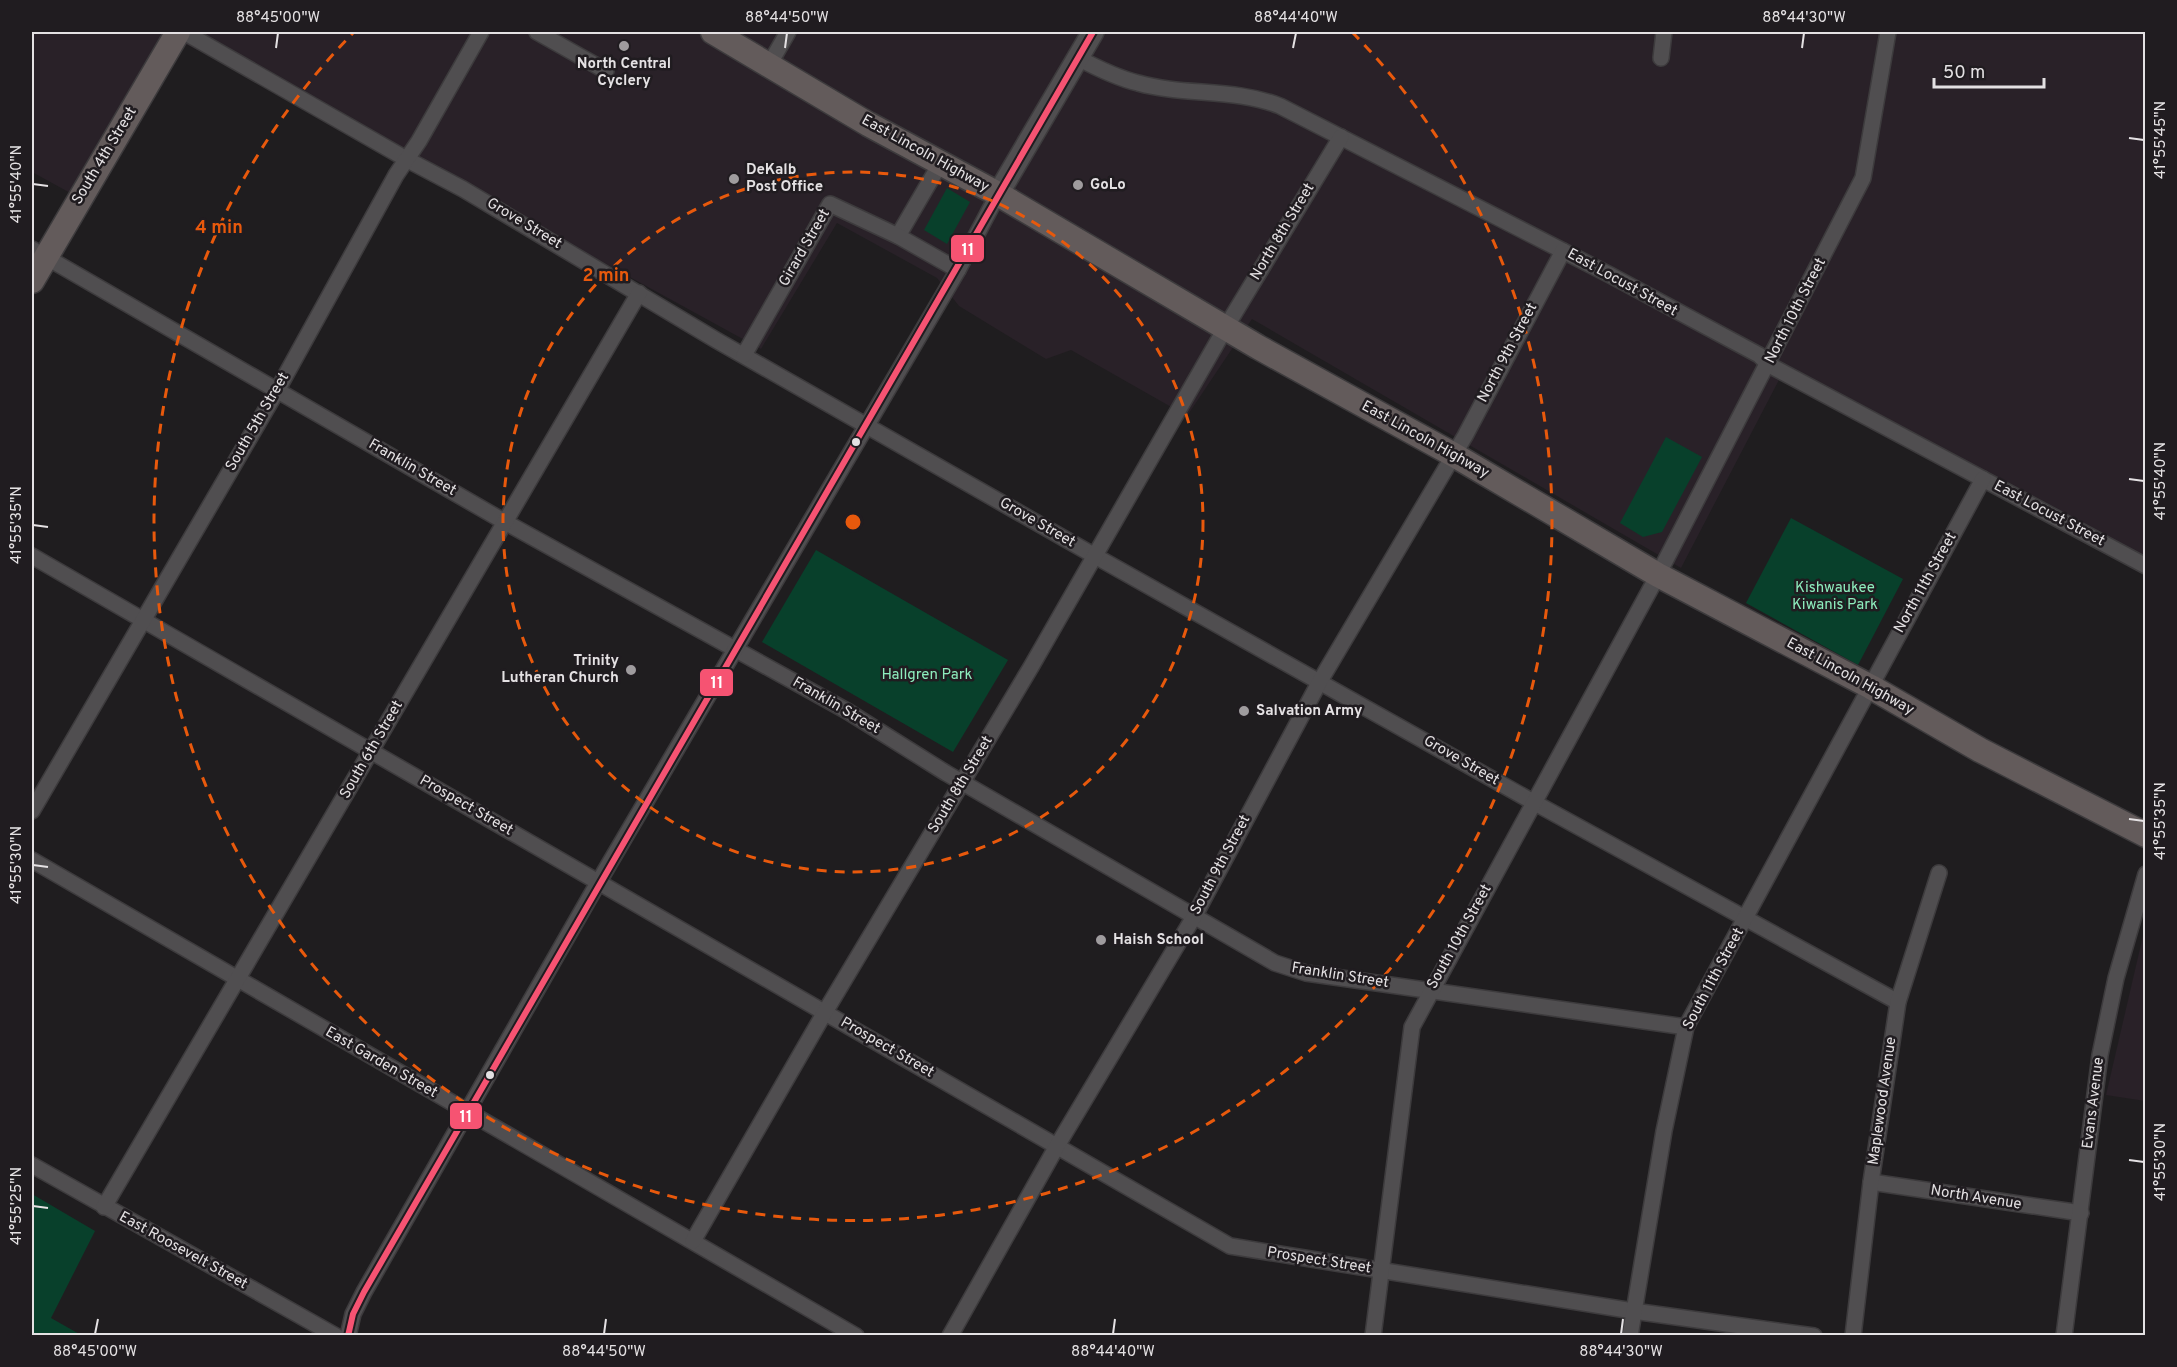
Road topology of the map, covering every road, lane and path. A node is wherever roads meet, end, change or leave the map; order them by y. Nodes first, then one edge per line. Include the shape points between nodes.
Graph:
1 (178, 32) edge
2 (184, 32) edge
3 (481, 32) edge
4 (537, 32) edge
5 (713, 32) edge
6 (788, 32) edge
7 (1093, 32) edge
8 (1664, 32) edge
9 (1888, 32) edge
10 (1078, 58) junction
11 (1661, 58) dead end
12 (769, 65) junction
13 (606, 71) dead end
14 (1341, 137) junction
15 (408, 160) junction
16 (940, 164) junction
17 (998, 194) junction
18 (898, 236) junction
19 (1563, 251) junction
20 (39, 253) edge
21 (958, 270) junction
22 (32, 281) edge
23 (639, 293) junction
24 (1226, 327) junction
25 (744, 355) junction
26 (1769, 365) junction
27 (278, 389) junction
28 (866, 425) junction
29 (1454, 455) junction
30 (1983, 479) junction
31 (505, 522) junction
32 (32, 556) edge
33 (1095, 556) junction
34 (2145, 566) edge
35 (1658, 575) junction
36 (143, 621) junction
37 (736, 649) junction
38 (1320, 681) junction
39 (1871, 687) junction
40 (371, 751) junction
41 (964, 782) junction
42 (1535, 804) junction
43 (32, 811) edge
44 (2145, 835) edge
45 (32, 860) edge
46 (1939, 873) dead end
47 (2145, 874) edge
48 (598, 883) junction
49 (1194, 915) junction
50 (1745, 920) junction
51 (237, 979) junction
52 (1431, 990) junction
53 (1898, 1002) junction
54 (825, 1012) junction
55 (1686, 1027) junction
56 (467, 1113) junction
57 (1057, 1146) junction
58 (32, 1165) edge
59 (1872, 1182) junction
60 (104, 1207) junction
61 (2081, 1214) junction
62 (693, 1241) junction
63 (1381, 1271) junction
64 (1633, 1311) junction
65 (336, 1335) edge
66 (348, 1335) edge
67 (856, 1335) edge
68 (950, 1335) edge
69 (1372, 1335) edge
70 (1630, 1335) edge
71 (1814, 1335) edge
72 (1853, 1335) edge
73 (2064, 1335) edge

1 - 20 main road, South 4th Street
2 - 15 street, Grove Street
3 - 15 street, South 5th Street
4 - 13 street
5 - 12 main road, East Lincoln Highway
6 - 12 street
7 - 10 street
8 - 11 street
9 - 26 street, North 10th Street via 1863,178
10 - 14 street, East Locust Street via 1139,84 1268,101
10 - 17 street
12 - 16 main road, East Lincoln Highway
14 - 19 street, East Locust Street
14 - 24 street, North 8th Street
15 - 23 street, Grove Street
15 - 27 street, South 5th Street via 396,175
16 - 17 main road, East Lincoln Highway
16 - 18 street
17 - 21 street
17 - 24 main road, East Lincoln Highway
18 - 21 street, Girard Street
18 - 25 street, Girard Street via 830,204
19 - 26 street, East Locust Street via 1759,355
19 - 29 street, North 9th Street
20 - 22 main road, South 4th Street
20 - 27 street, Franklin Street
21 - 28 street
23 - 25 street, Grove Street
23 - 31 street, South 6th Street
24 - 29 main road, East Lincoln Highway
24 - 33 street, South 8th Street
25 - 28 street, Grove Street
26 - 30 street, East Locust Street
26 - 35 street, North 10th Street
27 - 31 street, Franklin Street
27 - 36 street, South 5th Street
28 - 33 street, Grove Street
28 - 37 street
29 - 35 main road, East Lincoln Highway
29 - 38 street, South 9th Street
30 - 34 street, East Locust Street
30 - 39 street, North 11th Street
31 - 37 street, Franklin Street
31 - 40 street, South 6th Street
32 - 36 street, Prospect Street
33 - 38 street, Grove Street
33 - 41 street, South 8th Street
35 - 39 main road, East Lincoln Highway
35 - 42 street, South 10th Street
36 - 40 street, Prospect Street
36 - 43 street, South 5th Street
37 - 41 street, Franklin Street
37 - 48 street
38 - 42 street, Grove Street
38 - 49 street, South 9th Street
39 - 44 main road, East Lincoln Highway via 1980,750
39 - 50 street, South 11th Street
40 - 48 street, Prospect Street
40 - 51 street, South 6th Street
41 - 49 street, Franklin Street
41 - 54 street, South 8th Street
42 - 50 street, Grove Street
42 - 52 street, South 10th Street
45 - 51 street, East Garden Street
46 - 53 street, Maplewood Avenue
47 - 61 street, Evans Avenue via 2116,978 2100,1056
48 - 54 street, Prospect Street
48 - 56 street
49 - 52 street, Franklin Street via 1261,957 1290,969
49 - 57 street, South 9th Street
50 - 53 street, Grove Street
50 - 55 street, South 11th Street
51 - 56 street, East Garden Street
51 - 60 street, South 6th Street
52 - 55 street, Franklin Street
52 - 63 street, South 10th Street via 1412,1027
53 - 59 street, Maplewood Avenue
54 - 57 street, Prospect Street
54 - 62 street, South 8th Street
55 - 64 street, South 11th Street
56 - 62 street, East Garden Street
56 - 66 street via 364,1292
57 - 63 street, Prospect Street via 1230,1246
57 - 68 street, South 9th Street
58 - 60 street, East Roosevelt Street
59 - 61 street, North Avenue
59 - 72 street, Maplewood Avenue
60 - 65 street, East Roosevelt Street
61 - 73 street, Evans Avenue
62 - 67 street, East Garden Street
63 - 64 street, Prospect Street
63 - 69 street, South 10th Street
64 - 70 street, South 11th Street
64 - 71 street, Prospect Street

